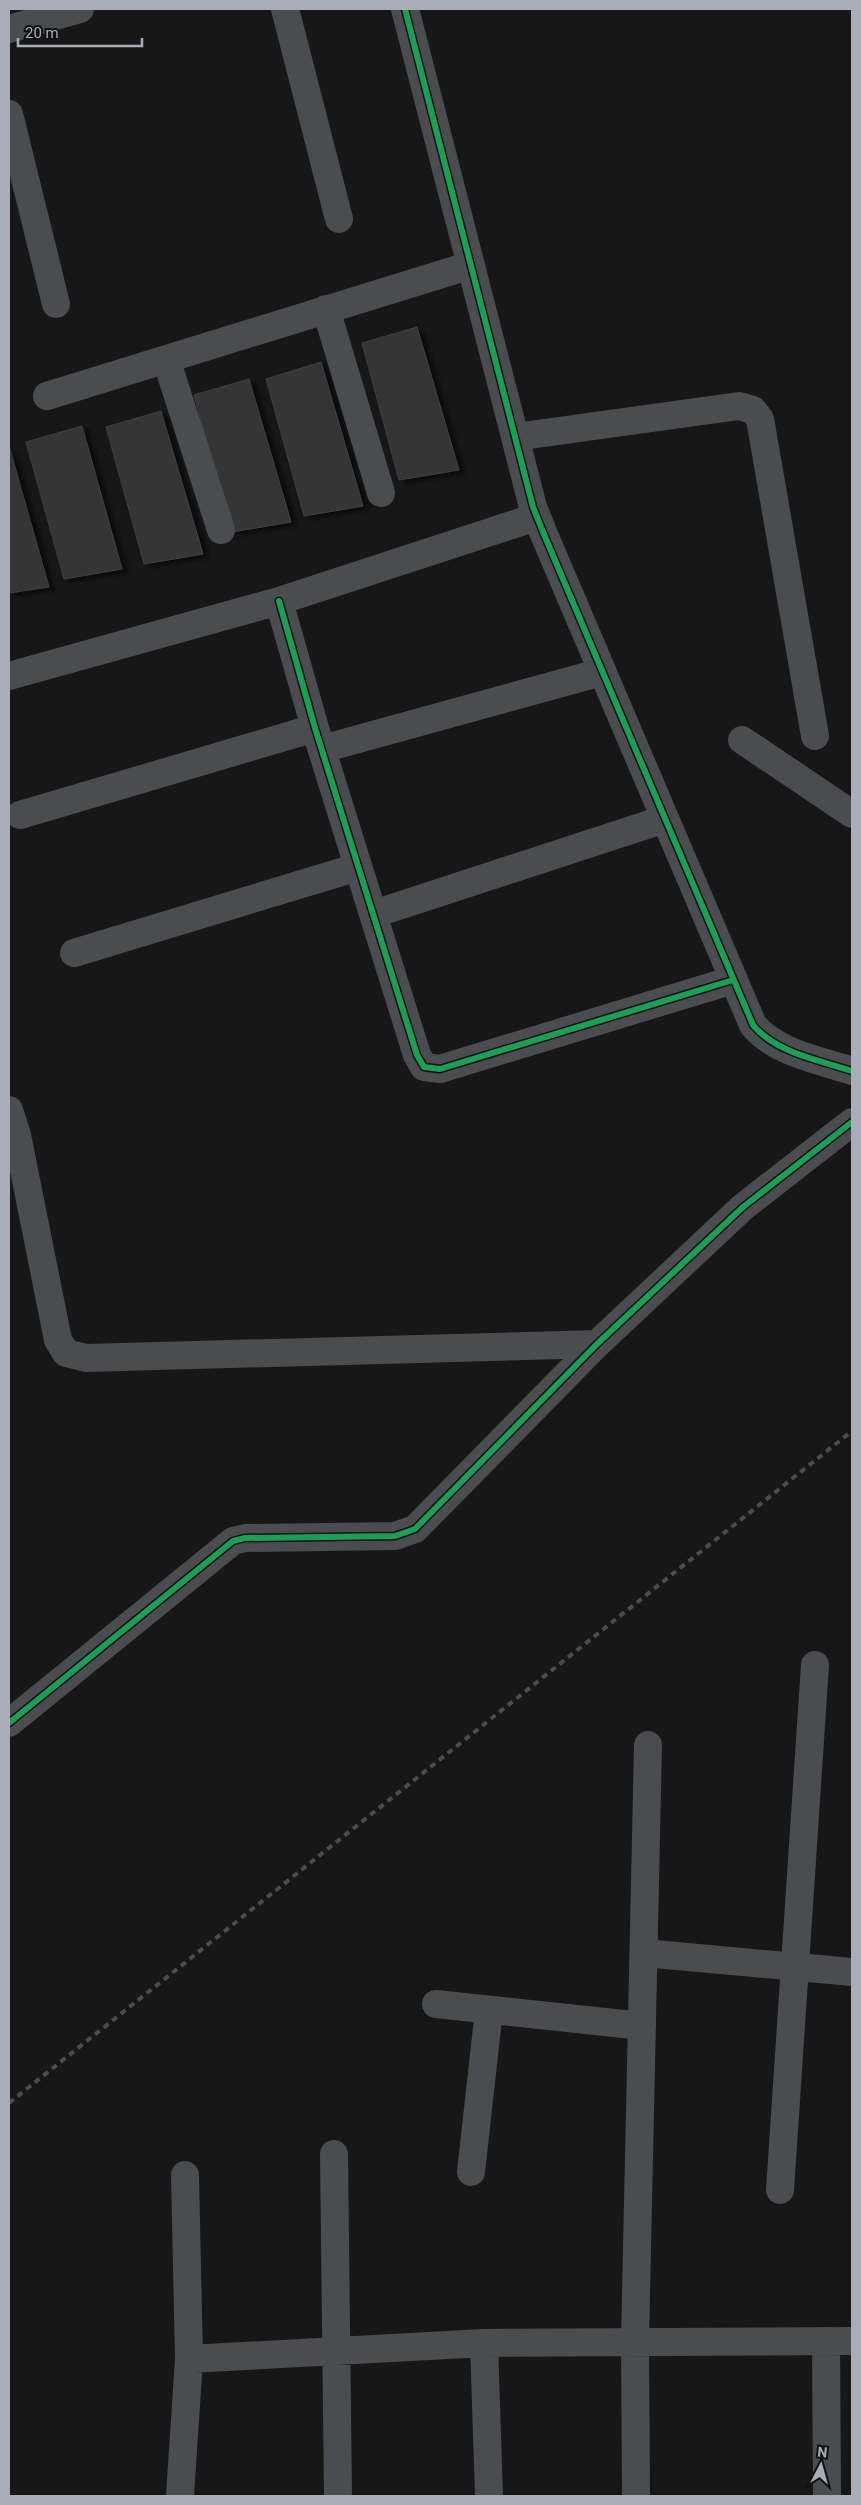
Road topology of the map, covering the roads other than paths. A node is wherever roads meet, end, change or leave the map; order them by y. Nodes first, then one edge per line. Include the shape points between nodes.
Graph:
1 (80, 9) edge
2 (285, 9) edge
3 (405, 9) edge
4 (9, 29) edge
5 (9, 114) edge
6 (339, 219) dead end
7 (471, 265) junction
8 (56, 304) dead end
9 (326, 309) junction
10 (166, 359) junction
11 (47, 396) dead end
12 (515, 438) junction
13 (381, 493) dead end
14 (536, 516) junction
15 (221, 530) dead end
16 (280, 601) junction
17 (602, 672) junction
18 (9, 676) edge
19 (815, 736) dead end
20 (318, 738) junction
21 (742, 740) dead end
22 (852, 814) edge
23 (20, 815) dead end
24 (665, 819) junction
25 (358, 867) junction
26 (374, 914) junction
27 (74, 953) dead end
28 (733, 980) junction
29 (852, 1071) edge
30 (852, 1122) edge
31 (11, 1128) edge
32 (597, 1344) junction
33 (814, 1665) dead end
34 (9, 1723) edge
35 (648, 1745) dead end
36 (644, 1953) junction
37 (794, 1966) junction
38 (852, 1972) edge
39 (436, 2004) dead end
40 (490, 2010) junction
41 (642, 2026) junction
42 (334, 2154) dead end
43 (471, 2172) dead end
44 (185, 2175) dead end
45 (780, 2190) dead end
46 (635, 2341) junction
47 (826, 2341) junction
48 (852, 2341) edge
49 (484, 2343) junction
50 (336, 2350) junction
51 (189, 2359) junction
52 (180, 2496) edge
53 (338, 2496) edge
54 (489, 2496) edge
55 (636, 2496) edge
56 (827, 2496) edge

1 - 4 street
2 - 6 street
3 - 7 street
5 - 8 street
7 - 9 street
7 - 12 street
9 - 10 street
9 - 13 street
10 - 11 street
10 - 15 street
12 - 14 street
12 - 19 street via 739,406 753,410 760,419
14 - 16 street
14 - 17 street
16 - 18 street
16 - 20 street
17 - 20 street
17 - 24 street
20 - 23 street
20 - 25 street
21 - 22 street
24 - 26 street
24 - 28 street
25 - 26 street
25 - 27 street
26 - 28 street via 417,1055 424,1067 440,1069
28 - 29 street via 753,1025 763,1037 775,1045
30 - 32 street via 743,1207
31 - 32 street via 58,1340 66,1353 86,1358
32 - 34 street via 415,1529 396,1536 245,1538 233,1541
33 - 37 street
35 - 36 street
36 - 37 street
36 - 41 street
37 - 38 street
37 - 45 street
39 - 40 street
40 - 41 street
40 - 43 street
41 - 46 street
42 - 50 street
44 - 51 street
46 - 47 street
46 - 49 street
46 - 55 street
47 - 48 street
47 - 56 street
49 - 50 street
49 - 54 street
50 - 51 street
50 - 53 street
51 - 52 street

